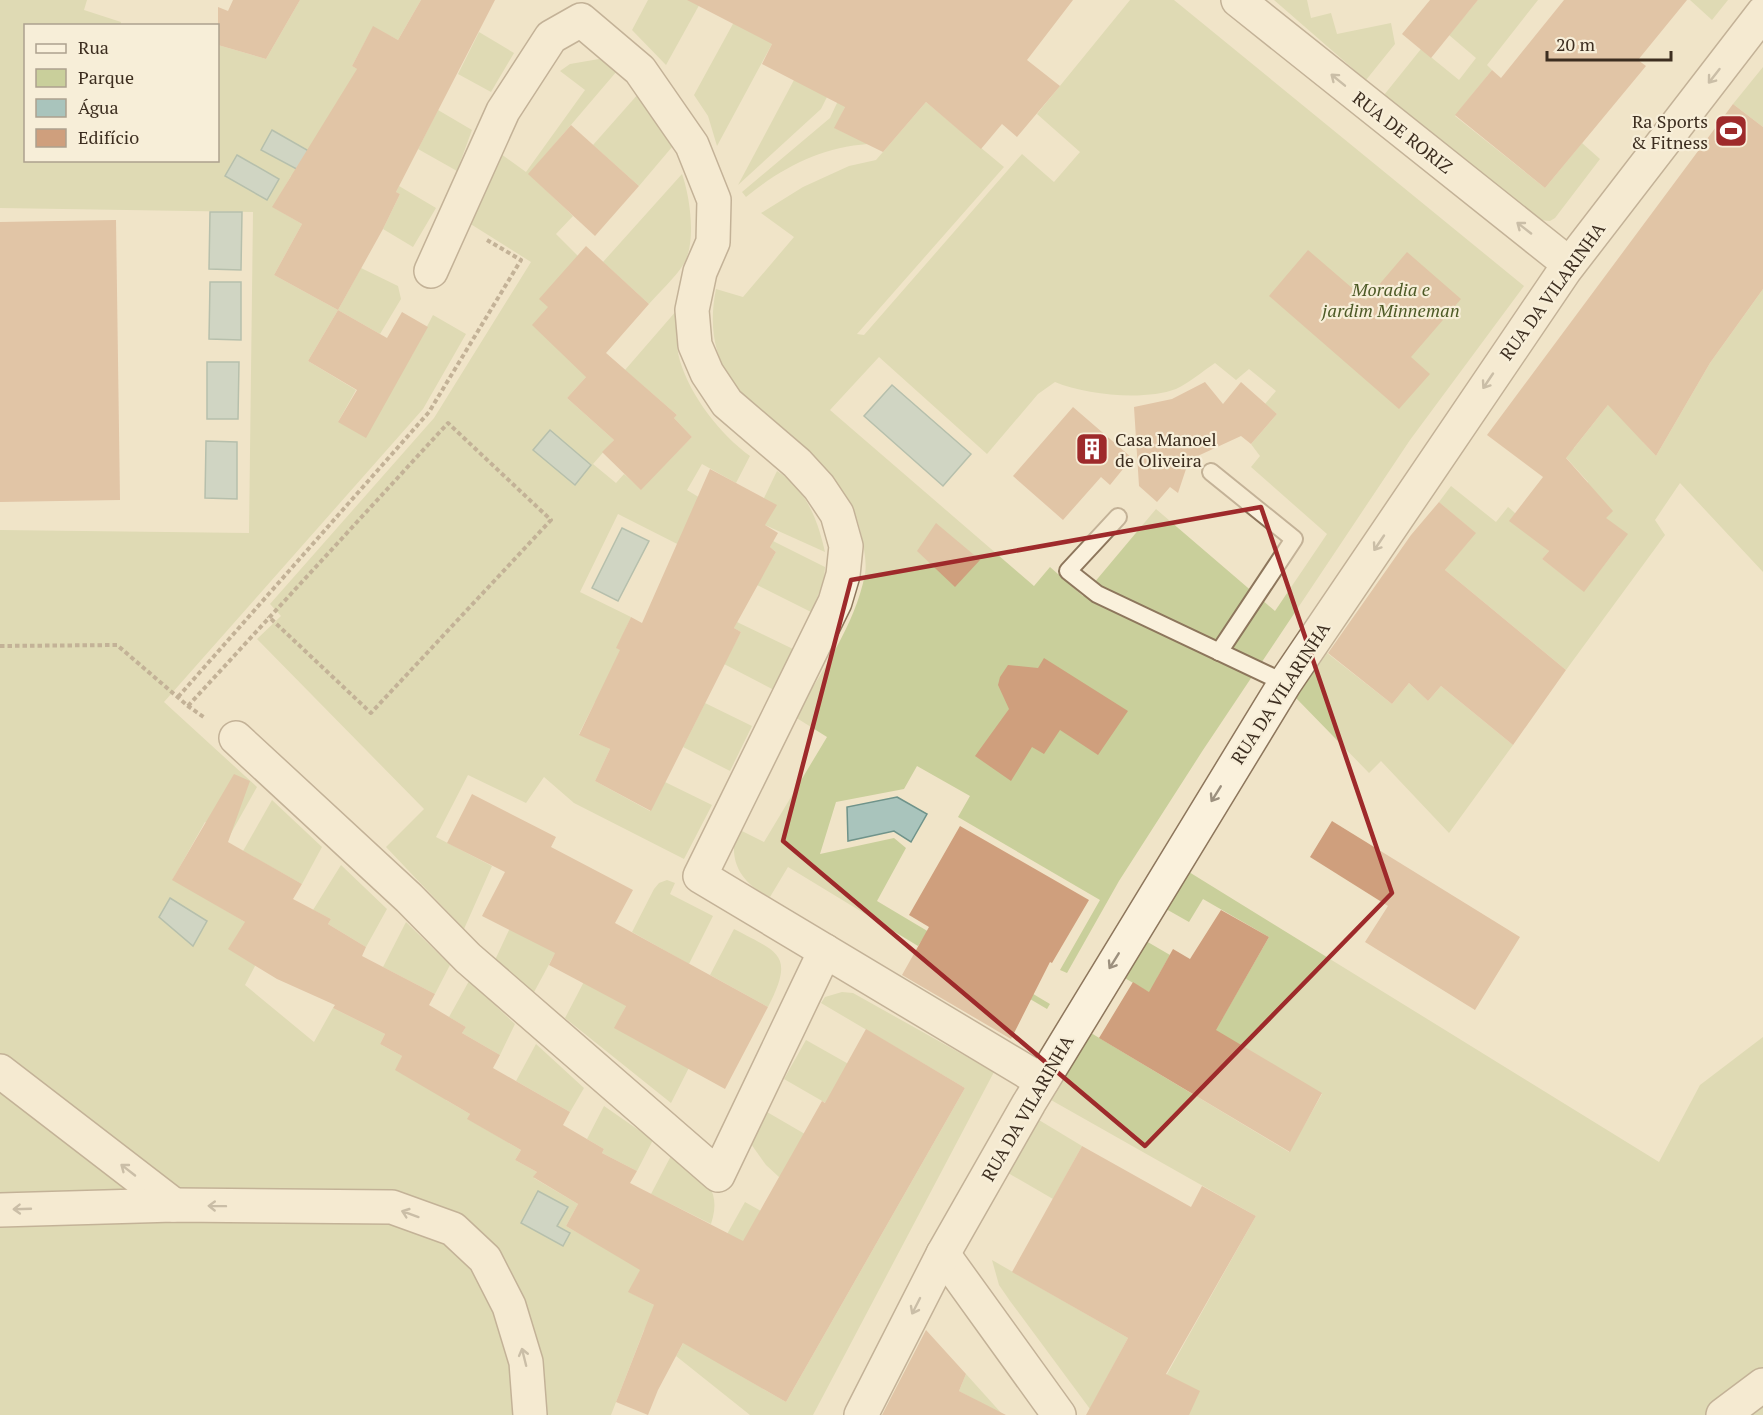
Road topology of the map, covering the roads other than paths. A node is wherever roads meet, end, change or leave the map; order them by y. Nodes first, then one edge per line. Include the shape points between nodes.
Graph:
1 (1238, 0) edge
2 (1758, 29) edge
3 (1569, 264) junction
4 (431, 272) dead end
5 (1211, 472) dead end
6 (1118, 517) dead end
7 (1219, 652) junction
8 (1285, 683) junction
9 (236, 738) road end
10 (825, 951) junction
11 (0, 1071) edge
12 (1042, 1081) junction
13 (174, 1205) junction
14 (0, 1210) edge
15 (943, 1254) junction
16 (1763, 1385) edge
17 (530, 1415) edge
18 (861, 1415) edge
19 (1059, 1415) edge
20 (1723, 1415) edge

3 -> 1 street, RUA DE RORIZ
2 -> 3 street, RUA DA VILARINHA
3 -> 8 street, RUA DA VILARINHA
4 - 10 street via 503,111 551,37 581,20 640,70 692,146 714,200 713,242 700,272 692,310 695,345 707,373 727,403 819,487 837,513 846,546 835,602 700,876
5 - 7 lane via 1294,539
6 - 7 lane via 1068,571 1097,594
7 - 8 lane
8 -> 12 street, RUA DA VILARINHA
9 - 10 street via 468,958 718,1175
10 - 12 street
13 -> 11 street
12 - 15 street, RUA DA VILARINHA
13 -> 14 street
17 -> 13 street via 526,1362 509,1306 485,1259 453,1229 392,1207
15 -> 18 street, RUA DA VILARINHA
15 - 19 street
16 - 20 street

